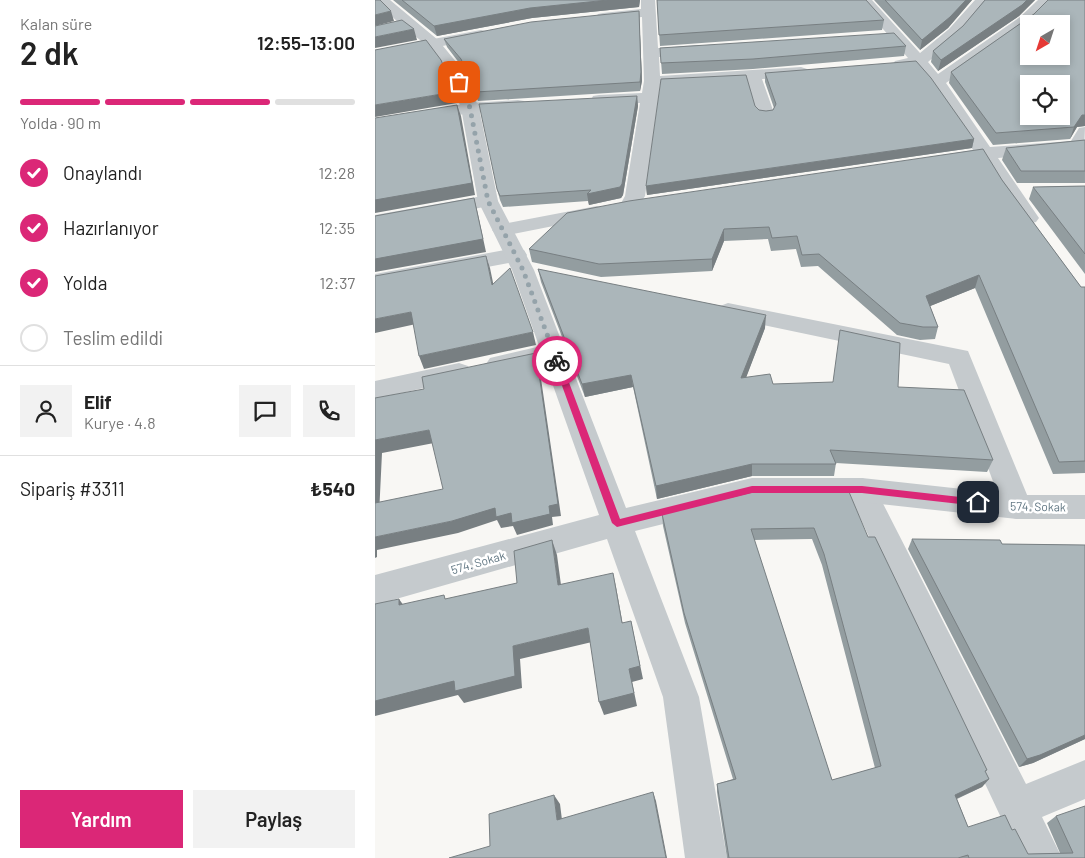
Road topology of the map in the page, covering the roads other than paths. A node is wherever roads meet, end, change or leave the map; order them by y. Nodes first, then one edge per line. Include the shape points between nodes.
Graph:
1 (382, 0) edge
2 (865, 0) edge
3 (982, 0) edge
4 (1046, 0) edge
5 (649, 6) edge
6 (584, 18) edge
7 (496, 31) edge
8 (898, 36) junction
9 (878, 38) edge
10 (433, 43) junction
11 (709, 49) edge
12 (650, 53) junction
13 (375, 55) edge
14 (919, 62) junction
15 (890, 65) edge
16 (821, 70) edge
17 (753, 76) junction
18 (653, 81) junction
19 (937, 82) junction
20 (650, 98) junction
21 (580, 102) edge
22 (533, 104) edge
23 (470, 108) junction
24 (765, 113) edge
25 (375, 124) edge
26 (1085, 132) edge
27 (987, 153) junction
28 (930, 162) edge
29 (488, 201) junction
30 (650, 202) edge
31 (630, 205) junction
32 (375, 221) edge
33 (503, 230) junction
34 (1039, 230) edge
35 (519, 263) junction
36 (552, 276) edge
37 (375, 281) edge
38 (707, 307) edge
39 (554, 352) junction
40 (375, 390) edge
41 (862, 490) junction
42 (1017, 507) junction
43 (1085, 507) edge
44 (617, 523) junction
45 (375, 590) edge
46 (1085, 779) edge
47 (1016, 808) junction
48 (706, 858) edge
49 (1041, 858) edge

1 - 10 street via 400,26
2 - 8 street
3 - 14 street via 954,32
4 - 19 street via 1025,20
5 - 6 street
5 - 12 street
7 - 10 street
8 - 9 street
8 - 14 street
10 - 13 street
10 - 23 street via 454,69
11 - 12 street
12 - 18 street
14 - 15 street
14 - 19 street
16 - 17 street
17 - 18 street
17 - 24 street
18 - 20 street
19 - 27 street
20 - 21 street
20 - 31 street via 635,196
22 - 23 street
23 - 25 street
23 - 29 street
26 - 27 street via 1077,146
27 - 28 street
27 - 34 street via 1019,191
29 - 32 street
29 - 33 street
30 - 31 street
31 - 33 street
33 - 35 street
35 - 36 street
35 - 37 street
35 - 39 street
38 - 42 street via 959,356
39 - 40 street
39 - 44 street
41 - 42 street, 574. Sokak
41 - 44 street, 574. Sokak via 752,490
41 - 47 street
42 - 43 street, 574. Sokak
44 - 45 street, 574. Sokak
44 - 48 street via 681,698
46 - 47 street
47 - 49 street

